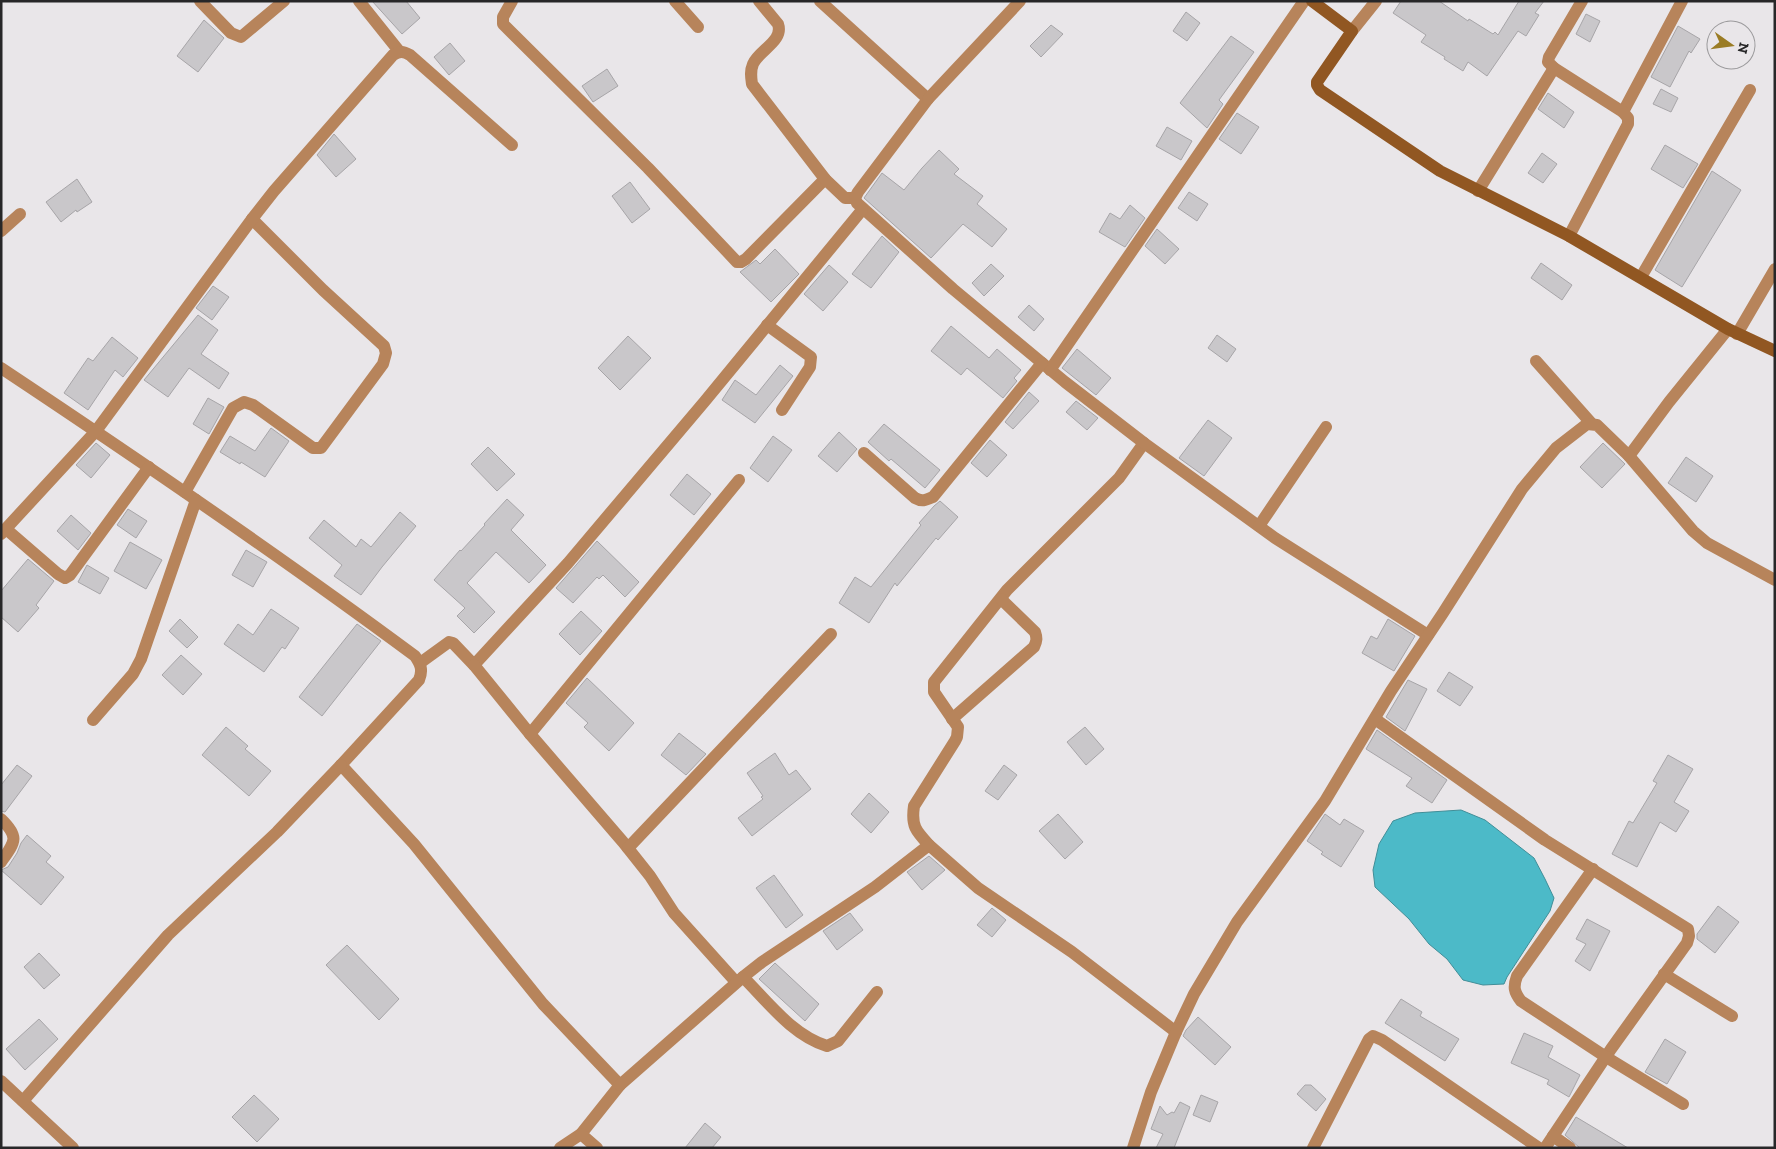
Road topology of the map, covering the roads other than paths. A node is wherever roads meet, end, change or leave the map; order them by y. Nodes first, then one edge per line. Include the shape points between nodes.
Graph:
1 (200, 1) edge
2 (284, 1) edge
3 (359, 1) edge
4 (512, 1) edge
5 (675, 1) edge
6 (759, 1) edge
7 (820, 1) edge
8 (1020, 1) edge
9 (1304, 1) edge
10 (1312, 1) edge
11 (1376, 1) edge
12 (1582, 1) edge
13 (1682, 1) edge
14 (698, 27) dead end
15 (1352, 32) junction
16 (399, 52) junction
17 (1554, 68) junction
18 (1750, 90) dead end
19 (928, 99) junction
20 (1623, 112) junction
21 (512, 145) dead end
22 (824, 179) junction
23 (1478, 191) junction
24 (855, 198) junction
25 (862, 210) junction
26 (20, 214) dead end
27 (252, 218) junction
28 (1, 230) edge
29 (1568, 236) junction
30 (1775, 269) edge
31 (1641, 277) junction
32 (768, 325) junction
33 (1733, 332) junction
34 (1775, 351) edge
35 (1536, 361) dead end
36 (1046, 367) junction
37 (1, 368) edge
38 (782, 410) dead end
39 (1592, 424) junction
40 (1326, 427) dead end
41 (96, 430) junction
42 (1144, 443) junction
43 (864, 453) dead end
44 (1629, 456) junction
45 (149, 468) junction
46 (739, 480) dead end
47 (185, 492) junction
48 (196, 500) junction
49 (1259, 526) junction
50 (4, 532) edge
51 (1775, 580) edge
52 (1001, 599) junction
53 (831, 634) dead end
54 (1428, 635) junction
55 (420, 663) junction
56 (474, 665) junction
57 (952, 719) junction
58 (1375, 719) junction
59 (93, 720) dead end
60 (530, 734) junction
61 (341, 765) junction
62 (1, 819) edge
63 (929, 845) junction
64 (628, 848) junction
65 (1, 862) edge
66 (1593, 869) junction
67 (1664, 974) junction
68 (739, 980) junction
69 (877, 992) dead end
70 (1732, 1016) dead end
71 (1176, 1032) junction
72 (1606, 1058) junction
73 (1, 1081) edge
74 (620, 1085) junction
75 (23, 1101) junction
76 (1683, 1104) dead end
77 (581, 1134) junction
78 (1553, 1136) junction
79 (73, 1148) edge
80 (560, 1148) edge
81 (597, 1148) edge
82 (1133, 1148) edge
83 (1313, 1148) edge
84 (1539, 1148) edge
85 (1545, 1148) edge
86 (1570, 1148) edge

1 - 2 street via 231,33 241,37
3 - 16 street
4 - 22 street via 503,17 503,24 737,262 746,258
5 - 14 street
6 - 22 street via 780,29 778,36 756,59 751,74 752,84
7 - 19 street
8 - 19 street
9 - 36 street
10 - 15 street
11 - 15 street
12 - 17 street via 1549,57 1548,62
13 - 20 street
15 - 23 street via 1317,82 1318,88 1440,170
16 - 21 street via 410,55
16 - 27 street via 393,55
17 - 20 street
17 - 23 street
18 - 31 street
19 - 24 street
20 - 29 street via 1628,124
22 - 24 street via 845,198
23 - 29 street
24 - 25 street
25 - 32 street
25 - 36 street
26 - 28 street
27 - 41 street
27 - 47 street via 384,346 386,353 383,364 321,448 313,448 253,405 244,402 234,408
29 - 31 street
30 - 33 street
31 - 33 street
32 - 38 street via 812,358 810,368
32 - 56 street via 568,563
33 - 34 street
33 - 44 street via 1669,402
35 - 39 street
36 - 42 street
36 - 43 street via 932,496 924,501 915,498
37 - 41 street
39 - 44 street via 1597,425
39 - 54 street via 1587,424 1556,448 1522,489
40 - 49 street
41 - 45 street
41 - 50 street
42 - 49 street
42 - 52 street via 1119,478
44 - 51 street via 1707,543
45 - 47 street
45 - 50 street via 65,578
46 - 60 street
47 - 48 street
48 - 55 street via 326,591 415,656
48 - 59 street via 141,659 133,674
49 - 54 street
52 - 57 street via 934,682 934,692
52 - 57 street via 1035,632 1037,642
53 - 64 street
54 - 58 street
55 - 56 street via 449,642
55 - 61 street via 422,672 419,680
56 - 60 street
57 - 63 street via 958,727 958,737 914,806 912,819 917,832
58 - 66 street via 1545,840
58 - 71 street via 1325,801 1237,922 1194,994
60 - 64 street
61 - 74 street via 414,844 543,1004
61 - 75 street via 277,832 168,935
62 - 65 street via 13,832 14,838
63 - 68 street via 875,887
63 - 71 street via 978,888 1072,952
64 - 68 street via 674,913
66 - 67 street via 1688,929 1687,943
66 - 72 street via 1513,986 1521,1001
67 - 70 street
67 - 72 street
68 - 69 street via 793,1027 827,1046 838,1041
68 - 74 street
71 - 82 street via 1151,1092
72 - 76 street
72 - 78 street
73 - 75 street
74 - 77 street
75 - 79 street
77 - 80 street
77 - 81 street
78 - 85 street
78 - 86 street
83 - 84 street via 1373,1036

